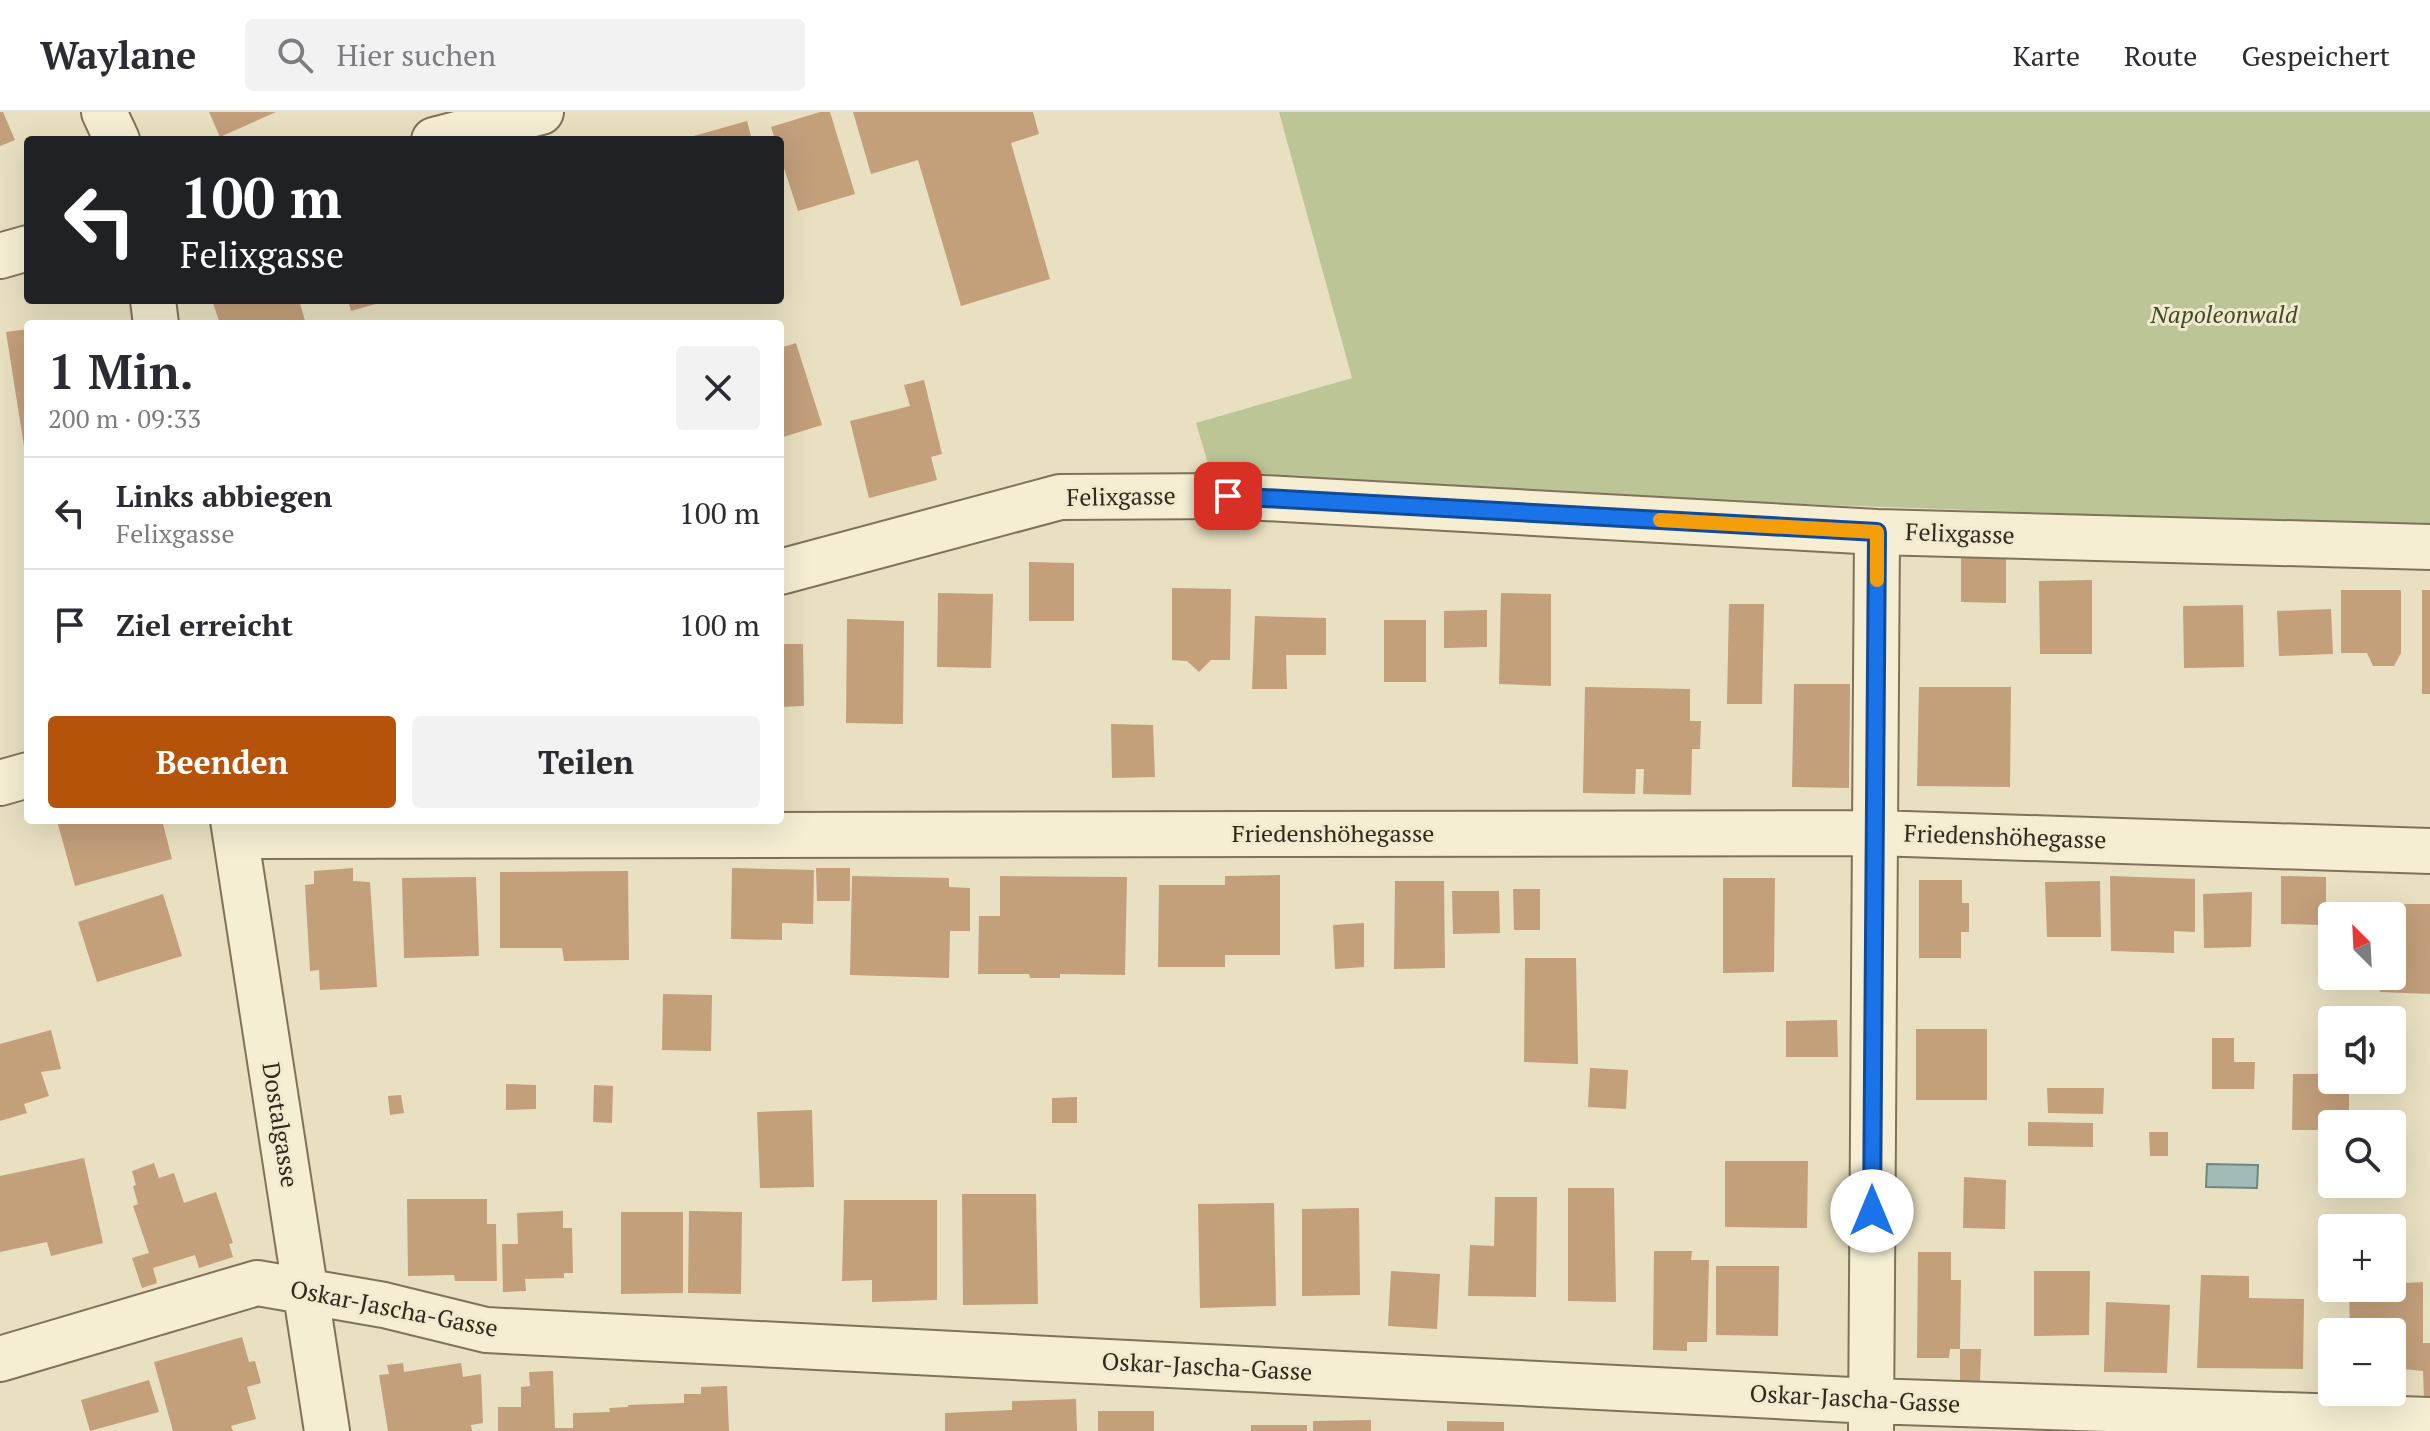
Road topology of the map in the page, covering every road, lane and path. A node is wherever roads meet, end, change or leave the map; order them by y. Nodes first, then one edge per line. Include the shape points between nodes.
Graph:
1 (104, 112) edge
2 (541, 112) edge
3 (115, 136) edge
4 (449, 136) edge
5 (24, 249) edge
6 (0, 256) edge
7 (1877, 532) junction
8 (2430, 547) edge
9 (784, 571) edge
10 (24, 776) edge
11 (0, 783) edge
12 (235, 828) edge
13 (1875, 833) junction
14 (2430, 851) edge
15 (306, 1292) junction
16 (0, 1359) edge
17 (1871, 1416) edge
18 (2430, 1420) edge
19 (327, 1431) edge

1 - 3 street
2 - 4 street
5 - 6 street
7 - 8 street, Felixgasse
7 - 9 street, Felixgasse via 1228,496 1060,497
7 - 13 street
10 - 11 street
12 - 13 street, Friedenshöhegasse
12 - 15 street, Dostalgasse
13 - 14 street, Friedenshöhegasse
13 - 17 street
15 - 16 street, Oskar-Jascha-Gasse via 257,1283
15 - 17 street, Oskar-Jascha-Gasse via 486,1330
15 - 19 street, Dostalgasse
17 - 18 street, Oskar-Jascha-Gasse

